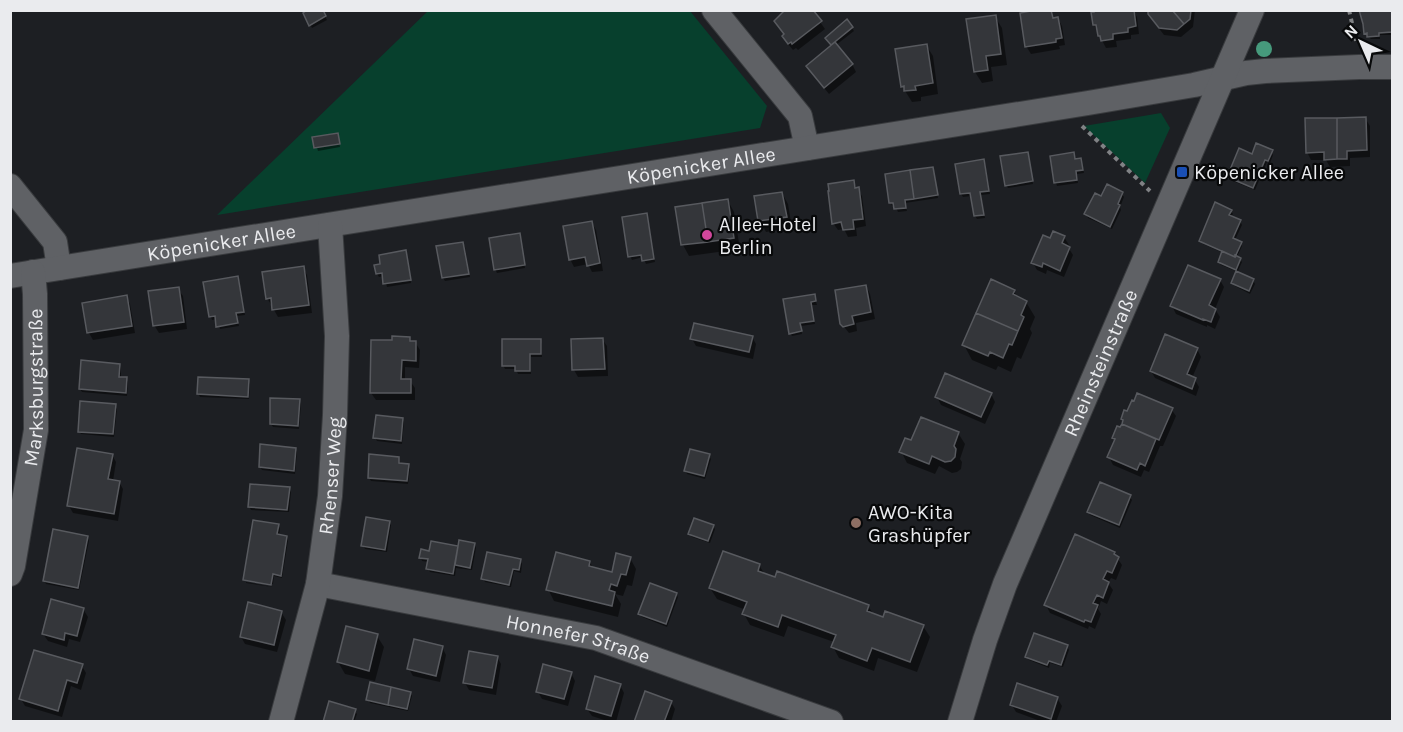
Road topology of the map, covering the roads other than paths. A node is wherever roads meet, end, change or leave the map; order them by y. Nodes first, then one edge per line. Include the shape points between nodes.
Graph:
1 (714, 10) edge
2 (1252, 10) edge
3 (1392, 67) edge
4 (1222, 79) junction
5 (807, 148) junction
6 (10, 186) edge
7 (330, 225) junction
8 (59, 268) junction
9 (22, 274) edge
10 (10, 574) edge
11 (318, 584) junction
12 (281, 722) edge
13 (831, 722) edge
14 (960, 722) edge

1 - 5 street via 800,116
2 - 4 street, Rheinsteinstraße
3 - 4 street, Köpenicker Allee via 1265,71
4 - 5 street, Köpenicker Allee
4 - 14 street, Rheinsteinstraße via 1005,584
5 - 7 street, Köpenicker Allee
6 - 8 street via 56,242
7 - 8 street, Köpenicker Allee
7 - 11 street, Rhenser Weg via 337,336 335,398 330,496
8 - 9 street, Köpenicker Allee
9 - 10 street, Marksburgstraße via 35,294 36,430
11 - 12 street, Rhenser Weg
11 - 13 street, Honnefer Straße via 596,638

